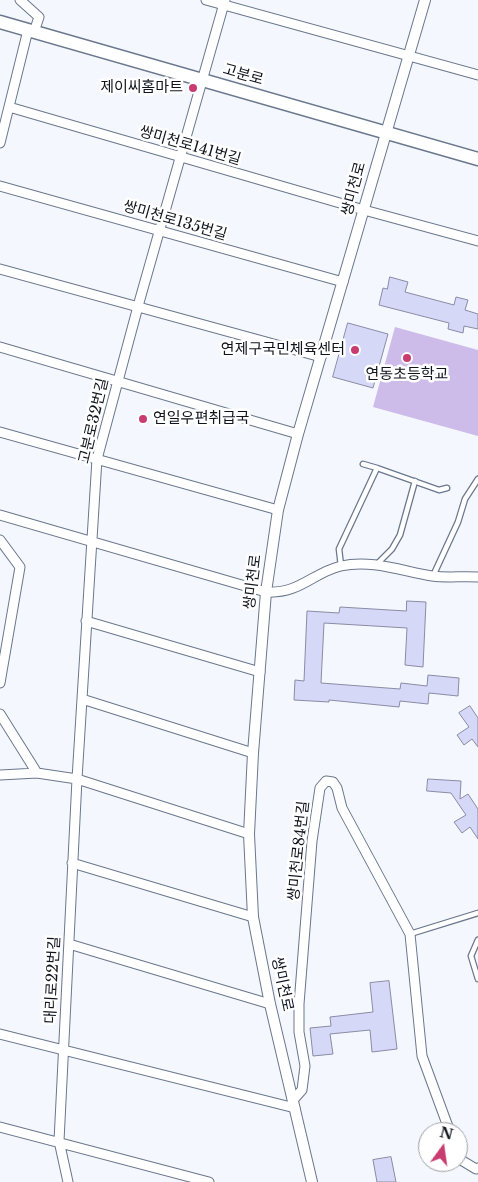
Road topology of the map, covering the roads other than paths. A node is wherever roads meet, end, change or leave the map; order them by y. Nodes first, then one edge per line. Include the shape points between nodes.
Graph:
1 (20, 0) edge
2 (206, 0) edge
3 (425, 0) edge
4 (225, 3) edge
5 (0, 22) edge
6 (31, 31) junction
7 (408, 56) junction
8 (478, 75) edge
9 (203, 80) junction
10 (9, 107) junction
11 (3, 125) edge
12 (385, 132) junction
13 (0, 144) edge
14 (180, 157) junction
15 (478, 159) edge
16 (0, 186) edge
17 (364, 210) junction
18 (160, 231) junction
19 (478, 241) edge
20 (0, 269) edge
21 (344, 282) junction
22 (138, 307) junction
23 (0, 347) edge
24 (321, 357) junction
25 (117, 382) junction
26 (0, 432) edge
27 (298, 434) junction
28 (97, 459) junction
29 (363, 464) dead end
30 (377, 468) junction
31 (478, 480) edge
32 (415, 481) junction
33 (447, 488) dead end
34 (278, 510) junction
35 (0, 515) edge
36 (0, 540) edge
37 (91, 540) junction
38 (376, 565) junction
39 (341, 566) junction
40 (433, 576) junction
41 (478, 577) edge
42 (266, 592) junction
43 (86, 621) junction
44 (1, 667) edge
45 (260, 672) junction
46 (0, 683) edge
47 (82, 699) junction
48 (0, 714) edge
49 (253, 753) junction
50 (37, 773) junction
51 (0, 775) edge
52 (76, 779) junction
53 (248, 834) junction
54 (72, 863) junction
55 (478, 913) edge
56 (253, 917) junction
57 (410, 934) junction
58 (478, 940) edge
59 (68, 944) junction
60 (478, 979) edge
61 (270, 1004) junction
62 (0, 1034) edge
63 (63, 1050) junction
64 (294, 1104) junction
65 (446, 1122) edge
66 (0, 1126) edge
67 (59, 1141) junction
68 (68, 1182) edge
69 (209, 1182) edge
70 (312, 1182) edge

1 - 6 street via 39,18
2 - 4 street
3 - 7 street, 쌍미천로
4 - 7 street
4 - 9 street, 고분로32번길
5 - 6 main road, 고분로
6 - 9 main road, 고분로
6 - 10 street
7 - 8 street
7 - 12 street, 쌍미천로
9 - 12 main road, 고분로
9 - 14 street, 고분로32번길
10 - 11 street
10 - 14 street, 쌍미천로141번길
11 - 13 street
12 - 15 main road, 고분로
12 - 17 street, 쌍미천로
14 - 17 street, 쌍미천로141번길
14 - 18 street, 고분로32번길
16 - 18 street, 쌍미천로135번길
17 - 19 street, 쌍미천로141번길
17 - 21 street, 쌍미천로
18 - 21 street, 쌍미천로135번길
18 - 22 street, 고분로32번길
20 - 22 street
21 - 24 street, 쌍미천로
22 - 24 street
22 - 25 street, 고분로32번길
23 - 25 street
24 - 27 street, 쌍미천로
25 - 27 street
25 - 28 street, 고분로32번길
26 - 28 street
27 - 34 street, 쌍미천로
28 - 34 street
28 - 37 street, 고분로32번길
29 - 30 lane
30 - 32 lane
30 - 39 lane via 339,548
31 - 40 lane via 465,499
32 - 33 lane via 439,490
32 - 38 lane via 400,535
34 - 42 street, 쌍미천로
35 - 37 street
36 - 44 street via 20,567
37 - 42 street
37 - 43 street, 고분로32번길
38 - 39 street
38 - 40 street
39 - 42 street via 300,587 280,593
40 - 41 street
42 - 45 street, 쌍미천로
43 - 45 street
43 - 47 street, 고분로32번길
44 - 46 street
45 - 49 street, 쌍미천로
47 - 49 street
47 - 52 street, 고분로32번길
48 - 50 street
49 - 53 street, 쌍미천로
50 - 51 street
50 - 52 street
52 - 53 street
52 - 54 street, 대리로22번길
53 - 56 street, 쌍미천로
54 - 56 street
54 - 59 street, 대리로22번길
55 - 57 lane
56 - 61 street, 쌍미천로
57 - 64 street, 쌍미천로84번길 via 342,808 338,788 333,782 326,781 320,788 312,841 299,1004 299,1032 306,1066 302,1090
57 - 65 street, 쌍미천로84번길 via 422,1056
58 - 60 lane via 471,956
59 - 61 street
59 - 63 street, 대리로22번길
61 - 64 street, 쌍미천로
62 - 63 street
63 - 64 street
63 - 67 street, 대리로22번길
64 - 70 street, 쌍미천로
66 - 67 street
67 - 68 street, 대리로22번길
67 - 69 street

